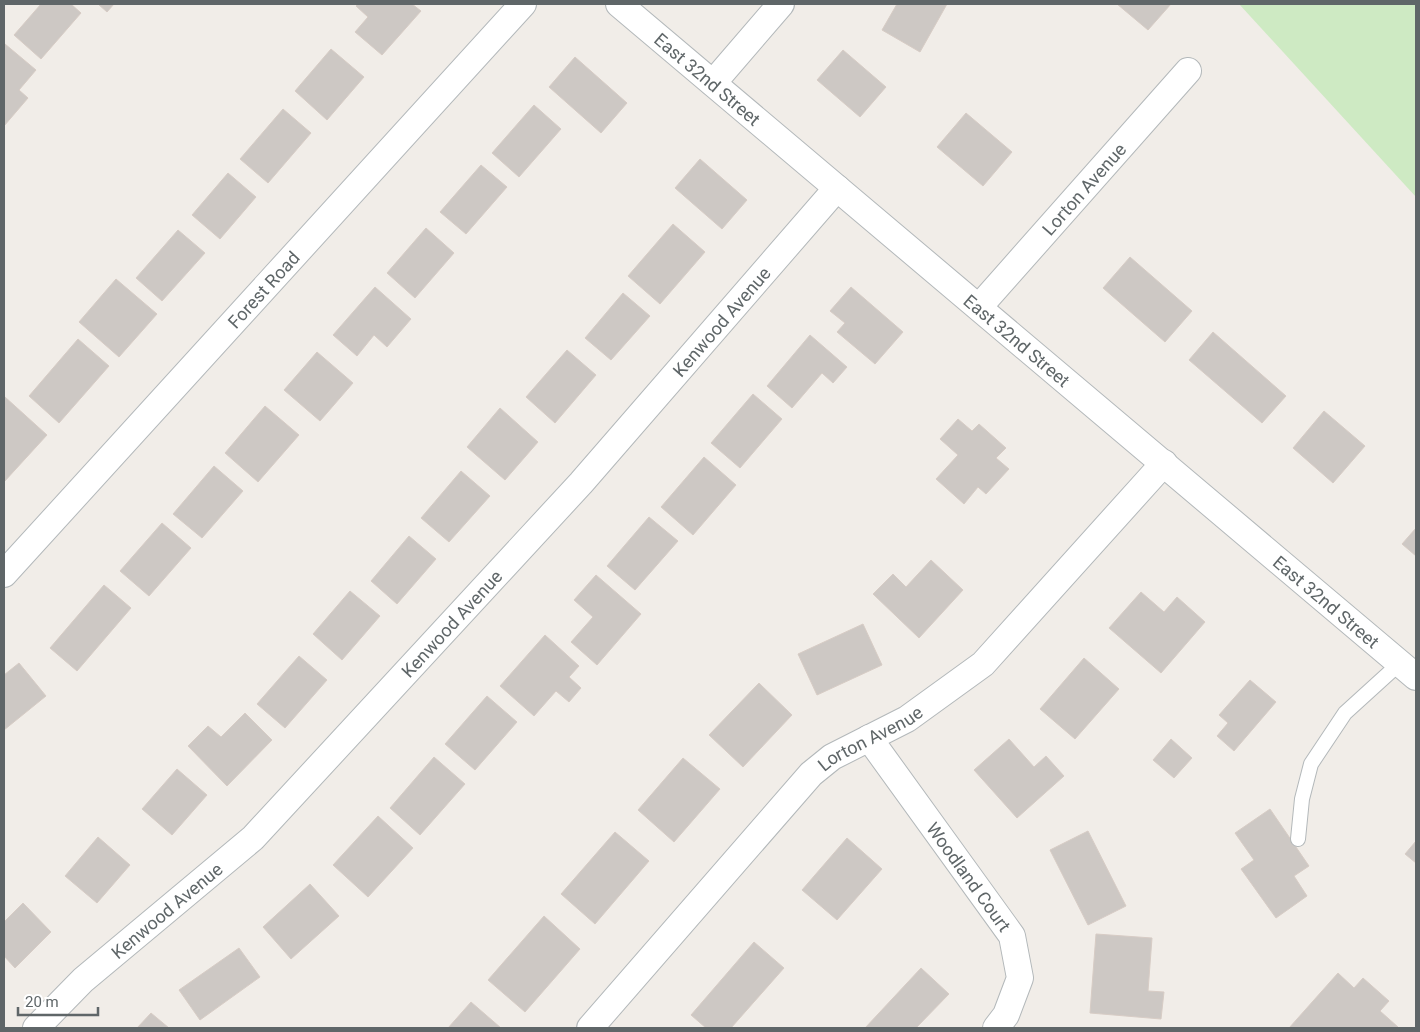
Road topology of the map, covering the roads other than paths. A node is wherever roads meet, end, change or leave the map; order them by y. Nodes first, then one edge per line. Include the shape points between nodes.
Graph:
1 (523, 4) edge
2 (619, 4) edge
3 (782, 4) edge
4 (1188, 71) dead end
5 (713, 83) junction
6 (837, 188) junction
7 (979, 307) junction
8 (1164, 463) junction
9 (4, 574) edge
10 (1408, 670) edge
11 (870, 738) junction
12 (1298, 839) dead end
13 (36, 1028) edge
14 (590, 1028) edge
15 (996, 1028) edge

1 - 9 street, Forest Road
2 - 5 street, East 32nd Street
3 - 5 street
4 - 7 street, Lorton Avenue
5 - 6 street, East 32nd Street
6 - 7 street, East 32nd Street
6 - 13 street, Kenwood Avenue via 581,482 253,838 83,980
7 - 8 street, East 32nd Street
8 - 10 street, East 32nd Street
8 - 11 street, Lorton Avenue via 983,664 907,720
10 - 12 lane via 1345,713 1311,764 1302,799
11 - 14 street, Lorton Avenue via 832,757 811,774
11 - 15 street, Woodland Court via 1012,936 1020,978 1006,1015

